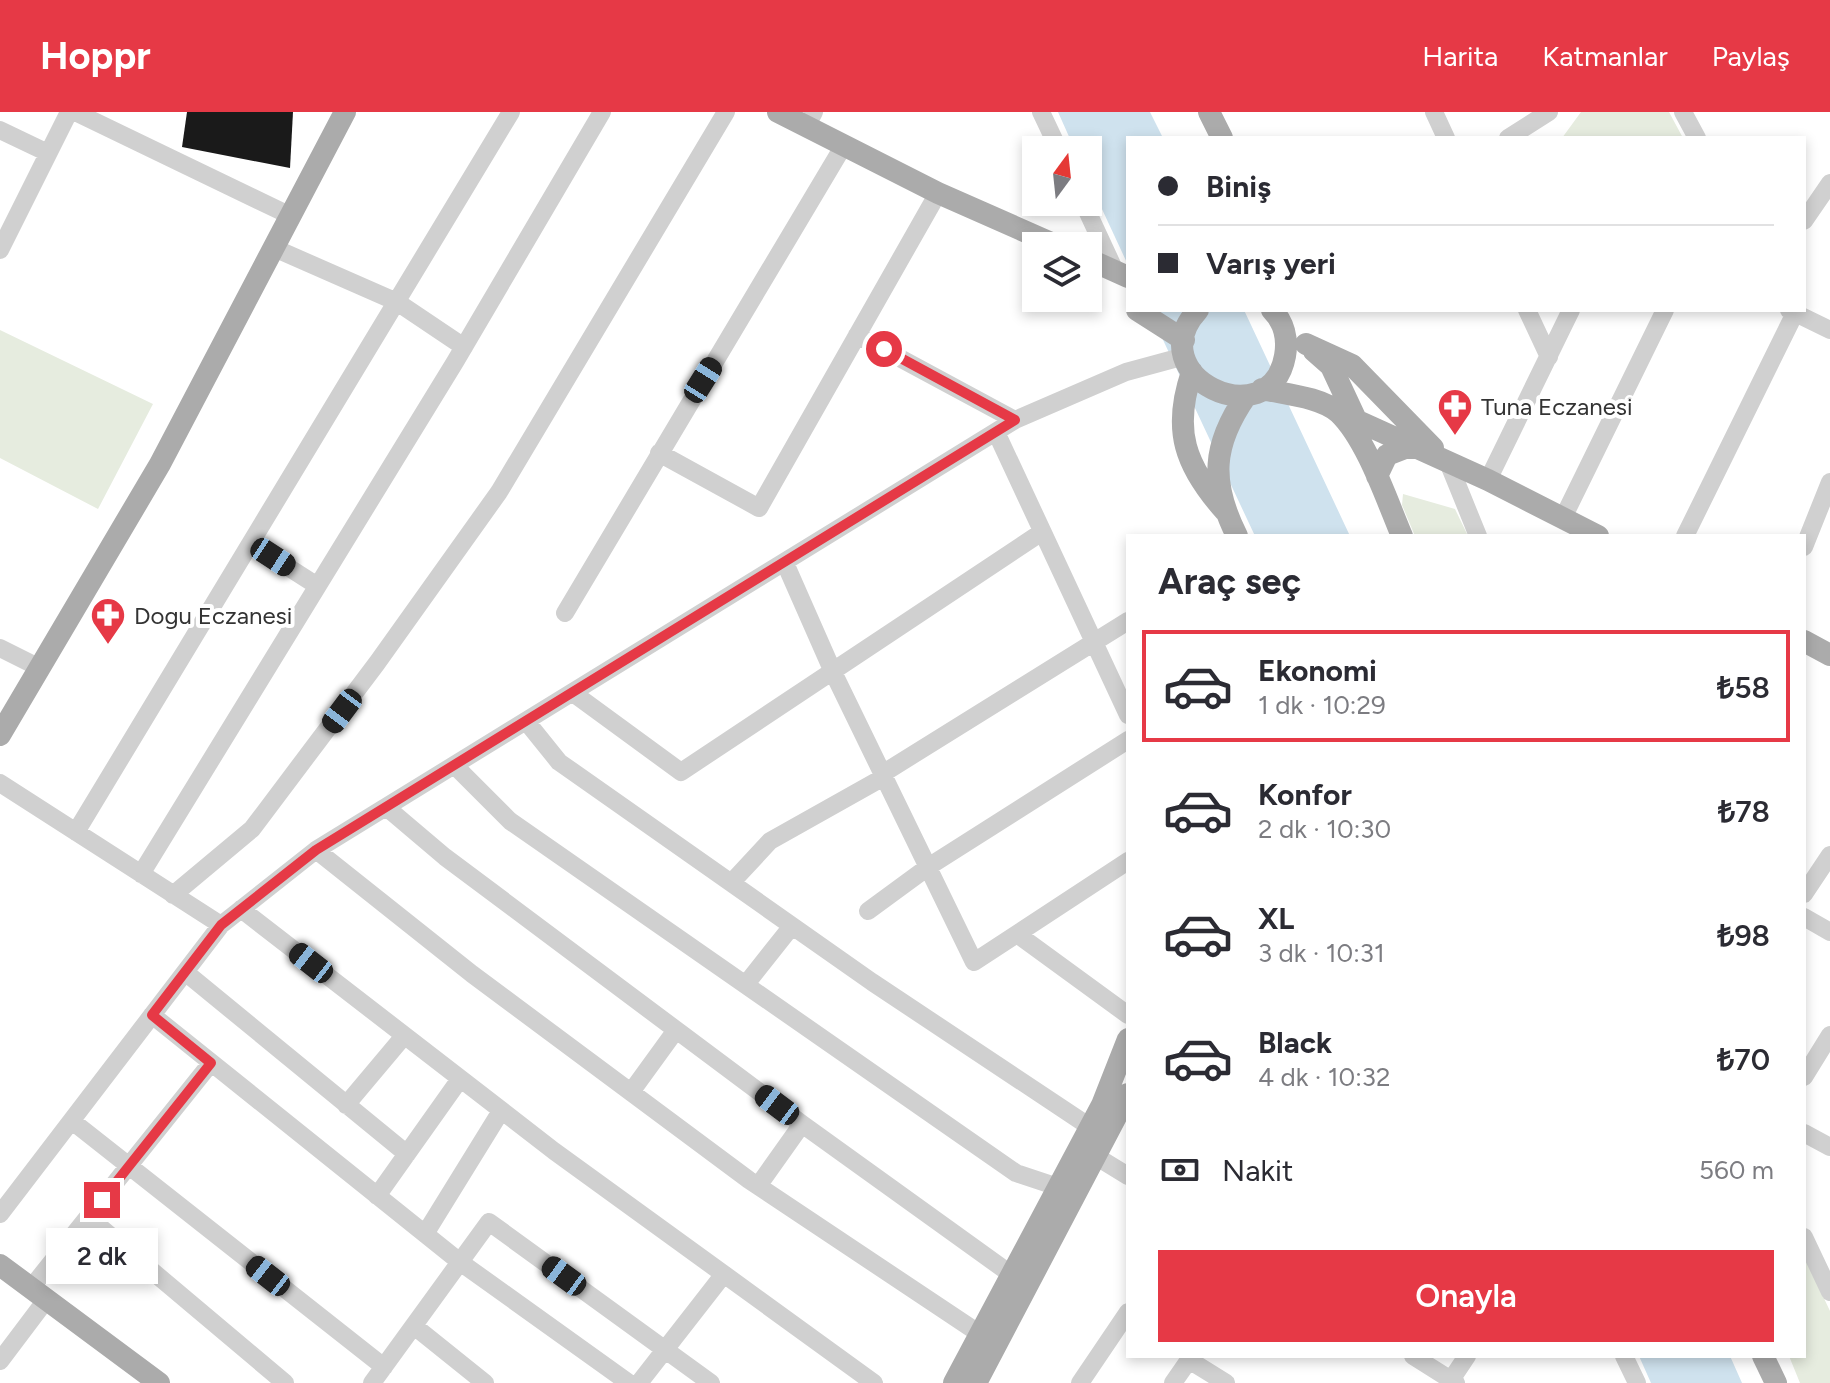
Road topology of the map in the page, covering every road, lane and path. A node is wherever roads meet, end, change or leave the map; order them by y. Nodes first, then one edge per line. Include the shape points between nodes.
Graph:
1 (69, 112) edge
2 (75, 112) edge
3 (345, 112) edge
4 (511, 112) edge
5 (602, 112) edge
6 (726, 112) edge
7 (778, 112) edge
8 (1041, 112) edge
9 (1195, 112) edge
10 (1209, 112) edge
11 (1434, 112) edge
12 (1549, 112) edge
13 (1683, 112) edge
14 (810, 119) edge
15 (0, 130) edge
16 (1052, 136) edge
17 (1207, 136) edge
18 (1221, 136) edge
19 (1445, 136) edge
20 (1511, 136) edge
21 (1696, 136) edge
22 (844, 145) junction
23 (48, 153) junction
24 (1828, 188) edge
25 (938, 193) junction
26 (291, 216) junction
27 (1091, 216) edge
28 (1806, 218) edge
29 (1026, 232) edge
30 (274, 248) junction
31 (0, 250) edge
32 (1102, 265) edge
33 (1122, 274) edge
34 (397, 302) junction
35 (1139, 312) edge
36 (1196, 312) edge
37 (1274, 312) edge
38 (1528, 312) edge
39 (1570, 312) edge
40 (1664, 312) edge
41 (1792, 312) edge
42 (1794, 312) edge
43 (1290, 330) edge
44 (1830, 330) edge
45 (857, 335) junction
46 (464, 347) junction
47 (1187, 356) junction
48 (1549, 357) junction
49 (1254, 392) junction
50 (1348, 416) junction
51 (1015, 420) junction
52 (996, 432) junction
53 (1418, 448) junction
54 (659, 453) junction
55 (1448, 462) junction
56 (1377, 476) junction
57 (1488, 480) junction
58 (1830, 482) edge
59 (1225, 511) junction
60 (1563, 518) junction
61 (1042, 532) junction
62 (1236, 534) edge
63 (1401, 534) edge
64 (1477, 534) edge
65 (1594, 534) edge
66 (1686, 534) edge
67 (1806, 542) edge
68 (252, 544) junction
69 (785, 563) junction
70 (316, 585) junction
71 (565, 613) dead end
72 (1126, 622) edge
73 (1094, 642) junction
74 (1806, 642) edge
75 (0, 648) edge
76 (1830, 655) edge
77 (40, 668) junction
78 (833, 672) junction
79 (573, 693) junction
80 (1126, 711) edge
81 (526, 721) junction
82 (0, 735) edge
83 (1126, 741) edge
84 (454, 765) junction
85 (883, 776) junction
86 (0, 783) edge
87 (386, 807) junction
88 (76, 832) junction
89 (316, 850) junction
90 (1830, 855) edge
91 (1126, 862) edge
92 (928, 867) junction
93 (141, 874) junction
94 (731, 883) junction
95 (1806, 891) edge
96 (173, 895) junction
97 (241, 909) junction
98 (868, 911) dead end
99 (1806, 918) edge
100 (221, 925) junction
101 (792, 926) junction
102 (1830, 932) edge
103 (1017, 934) junction
104 (185, 972) junction
105 (746, 984) junction
106 (1126, 1014) edge
107 (152, 1015) junction
108 (676, 1030) junction
109 (1830, 1035) edge
110 (404, 1036) junction
111 (1126, 1044) edge
112 (211, 1063) junction
113 (1806, 1074) edge
114 (460, 1079) junction
115 (631, 1092) junction
116 (1126, 1098) edge
117 (346, 1105) junction
118 (501, 1111) junction
119 (72, 1121) junction
120 (802, 1124) junction
121 (1090, 1127) junction
122 (1806, 1134) edge
123 (1830, 1147) edge
124 (407, 1154) junction
125 (1097, 1157) junction
126 (129, 1166) junction
127 (1126, 1175) edge
128 (758, 1186) junction
129 (1058, 1187) junction
130 (377, 1196) junction
131 (0, 1214) edge
132 (88, 1217) junction
133 (425, 1234) junction
134 (1806, 1242) edge
135 (1830, 1254) edge
136 (460, 1262) junction
137 (0, 1265) edge
138 (724, 1274) junction
139 (1012, 1275) junction
140 (1830, 1292) edge
141 (39, 1294) junction
142 (1126, 1315) edge
143 (414, 1326) junction
144 (980, 1334) junction
145 (665, 1349) junction
146 (1416, 1358) edge
147 (1466, 1358) edge
148 (1625, 1358) edge
149 (1764, 1358) edge
150 (0, 1361) edge
151 (384, 1367) junction
152 (133, 1375) edge
153 (1452, 1382) edge
154 (159, 1383) edge
155 (285, 1383) edge
156 (372, 1383) edge
157 (485, 1383) edge
158 (629, 1383) edge
159 (639, 1383) edge
160 (711, 1383) edge
161 (874, 1383) edge
162 (954, 1383) edge
163 (976, 1383) edge
164 (1080, 1383) edge
165 (1173, 1383) edge
166 (1226, 1383) edge
167 (1637, 1383) edge
168 (1776, 1383) edge

1 - 23 street
2 - 26 street
3 - 26 main road
4 - 34 street
5 - 46 street
6 - 96 street via 481,517 252,829
7 - 14 main road
8 - 16 street
9 - 17 main road
10 - 18 main road
11 - 19 street
12 - 20 street
13 - 21 street
14 - 22 main road
15 - 23 street
22 - 25 main road
22 - 54 street
23 - 31 street
24 - 28 street
25 - 29 main road
25 - 45 street
26 - 30 main road
27 - 33 street
30 - 34 street
30 - 77 main road via 160,464
32 - 33 main road
34 - 46 street
34 - 68 street
35 - 47 main road
36 - 47 main road
37 - 43 main road
38 - 48 street
39 - 48 street
40 - 60 street
41 - 66 street
42 - 44 street
43 - 49 main road via 1284,362
43 - 50 main road via 1331,366
43 - 55 main road via 1352,365
45 - 51 street
45 - 54 street via 759,508
46 - 70 street
47 - 49 main road via 1212,391
47 - 51 street via 1126,372
47 - 59 main road via 1180,425 1199,478
48 - 57 street
49 - 50 main road via 1304,398
49 - 59 main road via 1227,422 1219,445
50 - 53 main road
50 - 56 main road
51 - 52 street
52 - 61 street
52 - 69 street
53 - 55 main road
53 - 56 main road via 1387,455
54 - 71 street
55 - 57 main road
55 - 64 street
56 - 63 main road
57 - 60 main road
58 - 67 street
59 - 62 main road
60 - 65 main road
61 - 73 street
61 - 78 street
68 - 70 street
68 - 88 street
69 - 78 street
69 - 79 street
70 - 93 street
72 - 73 street
73 - 80 street
73 - 85 street
74 - 76 main road
75 - 77 street
77 - 82 main road
78 - 79 street via 681,772
78 - 85 street
79 - 81 street
81 - 84 street
81 - 94 street via 559,762
83 - 92 street
84 - 87 street
84 - 105 street via 510,821
85 - 92 street
85 - 94 street via 770,841
86 - 88 street
87 - 89 street
87 - 108 street
88 - 93 street
89 - 97 street
89 - 115 street
90 - 95 street
91 - 103 street
92 - 98 street
92 - 103 street via 974,962
93 - 96 street
94 - 101 street
96 - 100 street
97 - 100 street
97 - 110 street
99 - 102 street
100 - 104 street
101 - 105 street
101 - 121 street
103 - 106 street
104 - 107 street
104 - 117 street
105 - 129 street via 1016,1173
107 - 112 street
107 - 119 street
108 - 115 street
108 - 120 street
109 - 113 street
110 - 114 street
110 - 117 street
111 - 121 main road
112 - 126 street
112 - 130 street
114 - 118 street
114 - 124 street
115 - 128 street
116 - 125 main road
117 - 124 street
118 - 133 street
118 - 138 street
119 - 126 street
119 - 131 street
120 - 128 street
120 - 139 street
121 - 129 main road
122 - 123 street
124 - 130 street
125 - 127 street
125 - 163 main road
126 - 132 street
126 - 151 street
128 - 144 street
129 - 139 main road
130 - 133 street
132 - 141 street
132 - 155 street
133 - 136 street
134 - 135 street
134 - 140 street
136 - 143 street
136 - 145 street via 489,1222
136 - 158 street
137 - 141 main road
138 - 145 street
138 - 161 street
139 - 144 main road
141 - 150 street
141 - 152 main road
142 - 164 street
143 - 151 street
143 - 157 street
144 - 162 main road
145 - 159 street
145 - 160 street
146 - 153 street
147 - 153 street
148 - 167 street
149 - 168 main road
151 - 156 street
152 - 154 main road
165 - 166 street via 1189,1360

